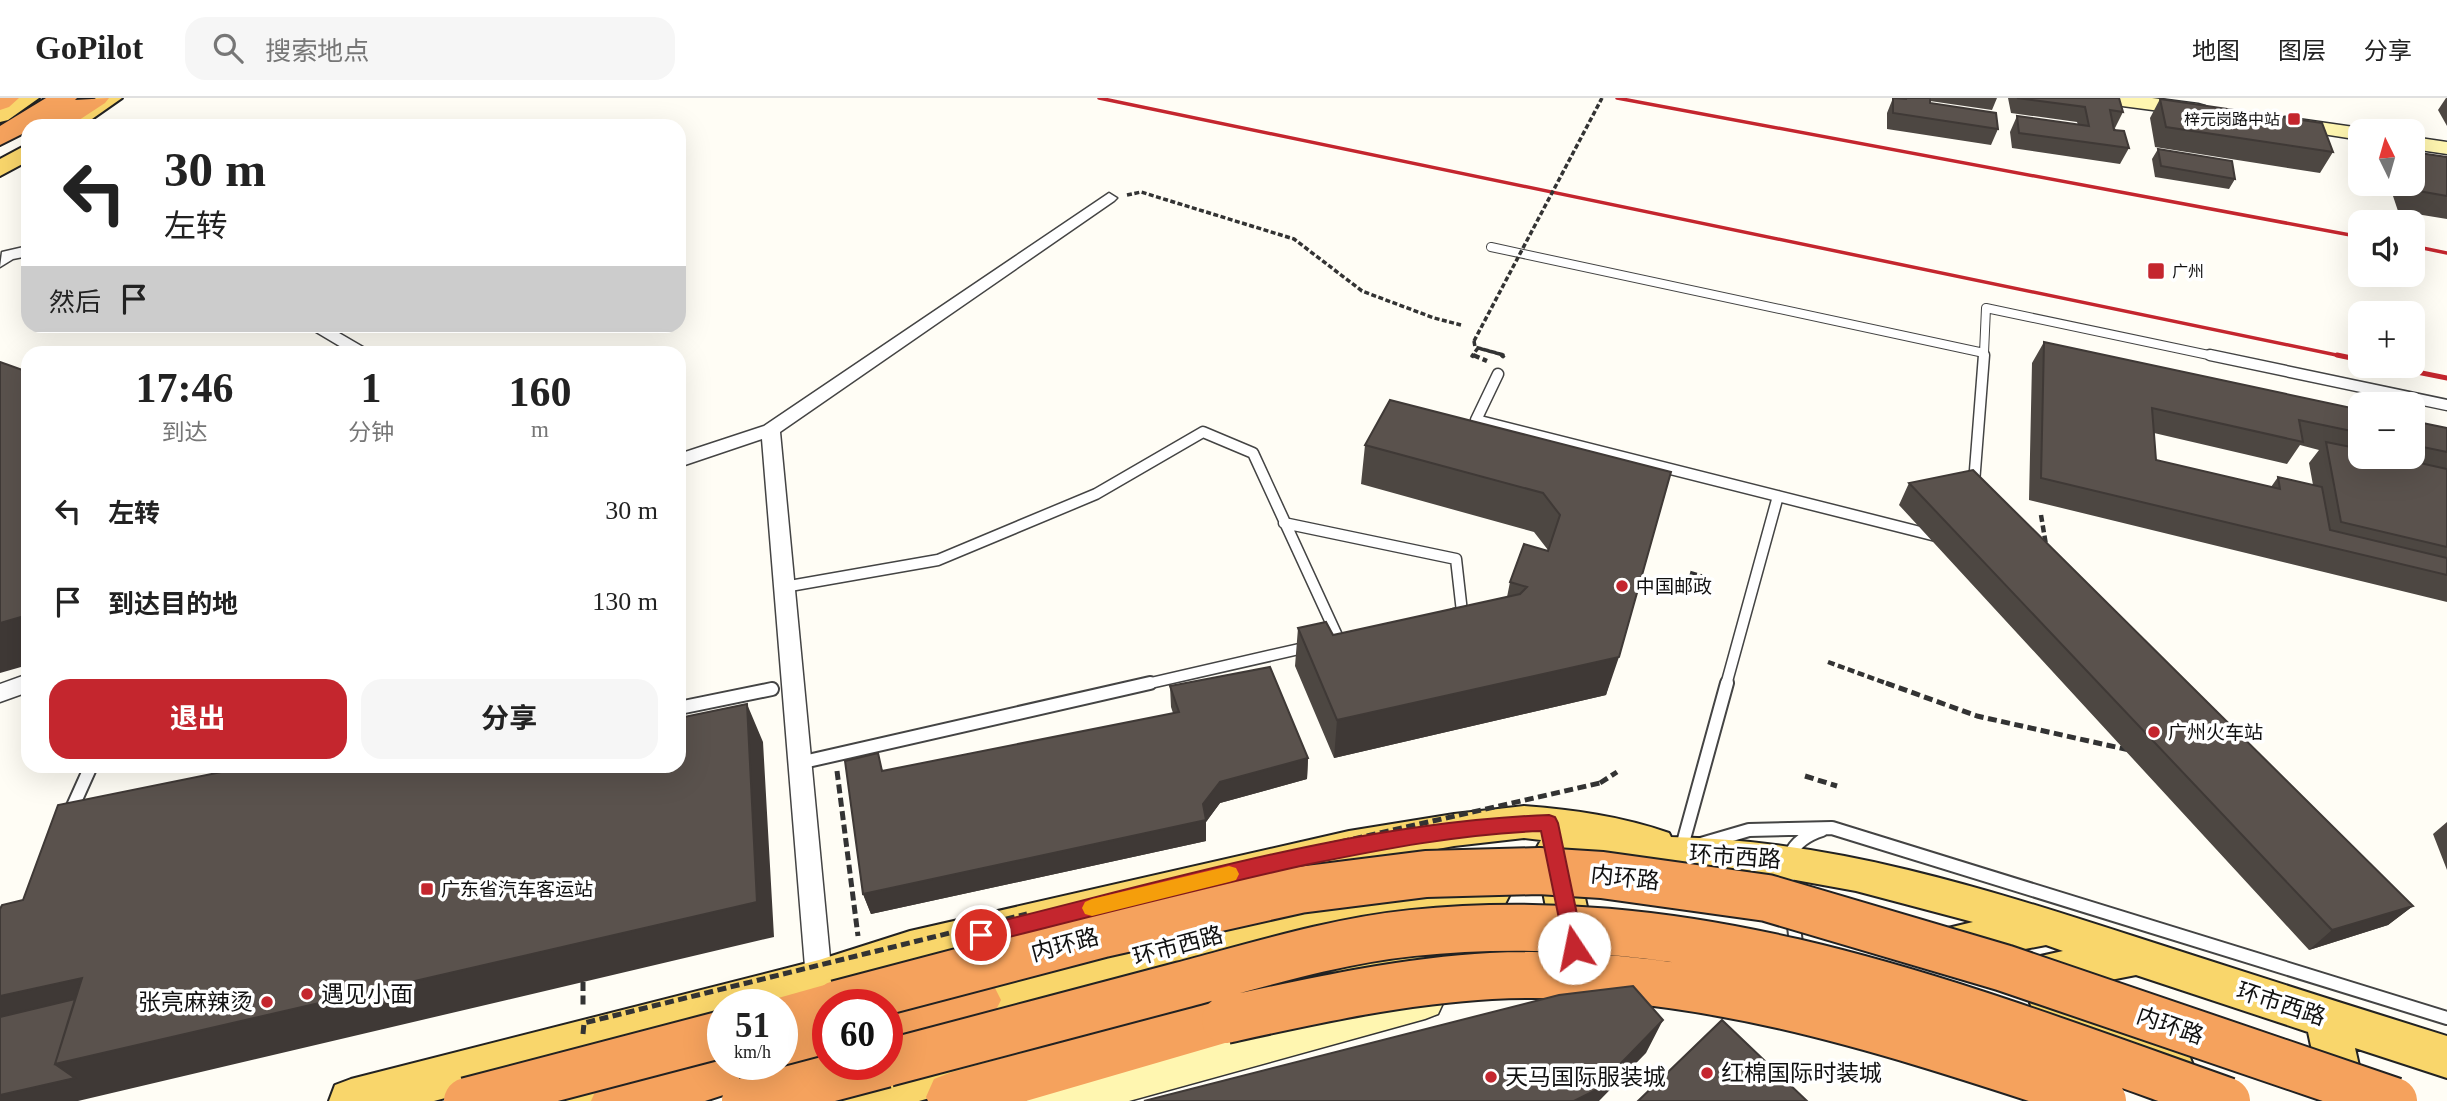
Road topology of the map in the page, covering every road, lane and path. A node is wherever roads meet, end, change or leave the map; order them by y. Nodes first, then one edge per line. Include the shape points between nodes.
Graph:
1 (6, 98) edge
2 (28, 98) edge
3 (41, 98) edge
4 (64, 98) edge
5 (74, 98) edge
6 (96, 98) edge
7 (110, 98) edge
8 (1602, 98) edge
9 (2107, 98) edge
10 (0, 102) edge
11 (2212, 112) edge
12 (0, 115) edge
13 (30, 119) edge
14 (40, 119) edge
15 (63, 119) edge
16 (78, 119) edge
17 (2266, 120) edge
18 (0, 123) edge
19 (21, 124) edge
20 (21, 131) edge
21 (2348, 132) edge
22 (0, 137) edge
23 (0, 145) edge
24 (2426, 145) edge
25 (21, 146) edge
26 (2447, 148) edge
27 (21, 156) edge
28 (0, 159) edge
29 (0, 169) edge
30 (1109, 198) joint
31 (1491, 247) dead end
32 (21, 252) edge
33 (0, 262) edge
34 (1461, 325) dead end
35 (328, 333) edge
36 (352, 346) edge
37 (1984, 353) junction
38 (1498, 369) junction
39 (2447, 405) edge
40 (771, 430) junction
41 (686, 459) edge
42 (1974, 490) edge
43 (1778, 496) junction
44 (2041, 514) dead end
45 (1284, 523) junction
46 (1944, 538) edge
47 (2048, 555) edge
48 (1690, 573) dead end
49 (1709, 578) dead end
50 (784, 587) junction
51 (1438, 618) edge
52 (1351, 638) edge
53 (1339, 640) junction
54 (1828, 662) dead end
55 (21, 685) edge
56 (772, 690) dead end
57 (0, 692) edge
58 (686, 707) edge
59 (2139, 752) edge
60 (799, 763) junction
61 (1617, 772) dead end
62 (88, 773) edge
63 (1805, 776) dead end
64 (1600, 783) dead end
65 (1837, 786) dead end
66 (841, 795) dead end
67 (1549, 823) junction
68 (64, 828) edge
69 (1832, 828) junction
70 (1680, 853) junction
71 (1788, 861) junction
72 (1560, 878) junction
73 (2047, 928) junction
74 (1574, 948) junction
75 (1640, 952) junction
76 (1906, 952) junction
77 (860, 954) dead end
78 (1797, 957) junction
79 (2137, 957) junction
80 (583, 982) edge
81 (1996, 982) junction
82 (827, 989) edge
83 (842, 989) edge
84 (863, 989) edge
85 (812, 1000) edge
86 (975, 1000) joint
87 (2447, 1018) edge
88 (903, 1019) edge
89 (2327, 1019) junction
90 (584, 1023) dead end
91 (707, 1038) edge
92 (2140, 1046) junction
93 (2447, 1057) edge
94 (903, 1060) edge
95 (707, 1066) edge
96 (707, 1076) edge
97 (825, 1080) edge
98 (945, 1099) edge
99 (351, 1101) edge
100 (467, 1101) edge
101 (561, 1101) edge
102 (617, 1101) edge
103 (745, 1101) edge
104 (840, 1101) edge
105 (1046, 1101) edge
106 (2050, 1101) edge
107 (2087, 1101) edge
108 (2103, 1101) edge
109 (2227, 1101) edge
110 (2345, 1101) edge
111 (2394, 1101) edge

1 - 10 highway
2 - 12 main road
3 - 18 highway
4 - 13 highway
5 - 14 main road
6 - 15 highway
7 - 16 main road
8 - 38 path, bridge via 1474,341 1475,347 1504,355
9 - 11 main road
17 - 21 main road
19 - 22 highway
20 - 23 main road
24 - 26 main road
25 - 28 highway
27 - 29 main road
30 - 34 path via 1141,192 1294,239 1362,291
30 - 40 street
31 - 37 lane
32 - 33 street
35 - 36 street
37 - 39 lane via 1986,308
37 - 42 lane
38 - 38 path via 1485,360 1472,356 1478,348 1503,355
38 - 43 lane via 1476,419
40 - 41 street
40 - 50 street
43 - 46 lane
43 - 70 lane
44 - 47 path
45 - 50 lane via 1253,453 1203,432 1096,494 938,560
45 - 51 lane via 1456,559 1462,612
45 - 53 lane
48 - 49 path
50 - 60 street
52 - 53 lane
53 - 60 lane
54 - 59 path via 1977,716
55 - 57 street
56 - 58 lane
60 - 82 street
61 - 64 path
62 - 68 lane
63 - 65 path
66 - 77 path
67 - 70 main road via 1622,835
67 - 72 main road
67 - 83 main road via 1485,825 1335,850 910,950
69 - 70 lane via 1760,827 1723,833
69 - 71 lane via 1798,843
69 - 87 lane
70 - 71 main road, 环市西路
70 - 72 main road, 环市西路 via 1606,856
71 - 73 main road, 环市西路 via 1904,884
71 - 78 lane
72 - 74 main road
72 - 78 main road via 1687,905
72 - 86 main road, 环市西路 via 1472,895 1346,904
73 - 76 main road
73 - 79 main road, 环市西路
74 - 75 main road
74 - 104 main road via 1441,956 1323,973
75 - 78 main road via 1718,964
75 - 105 main road via 1559,966 1183,1069
76 - 78 main road
76 - 81 main road
78 - 106 main road via 1952,1037
78 - 107 main road via 1936,1005 1982,1026
79 - 81 main road
79 - 89 main road, 环市西路
79 - 92 main road
80 - 90 path
81 - 92 main road
84 - 111 highway, 内环路, bridge via 1299,890 1426,873 1602,875 1766,898 1857,922
85 - 99 main road
86 - 88 highway
89 - 93 main road, 环市西路
89 - 110 main road
91 - 100 highway, bridge
92 - 109 main road
94 - 109 highway, bridge via 1332,947 1423,932 1560,927 1712,942 1847,972
95 - 101 main road
96 - 102 highway
97 - 103 highway, bridge
98 - 108 highway, bridge via 1320,998 1471,978 1535,976 1723,993 1796,1007 1972,1056

